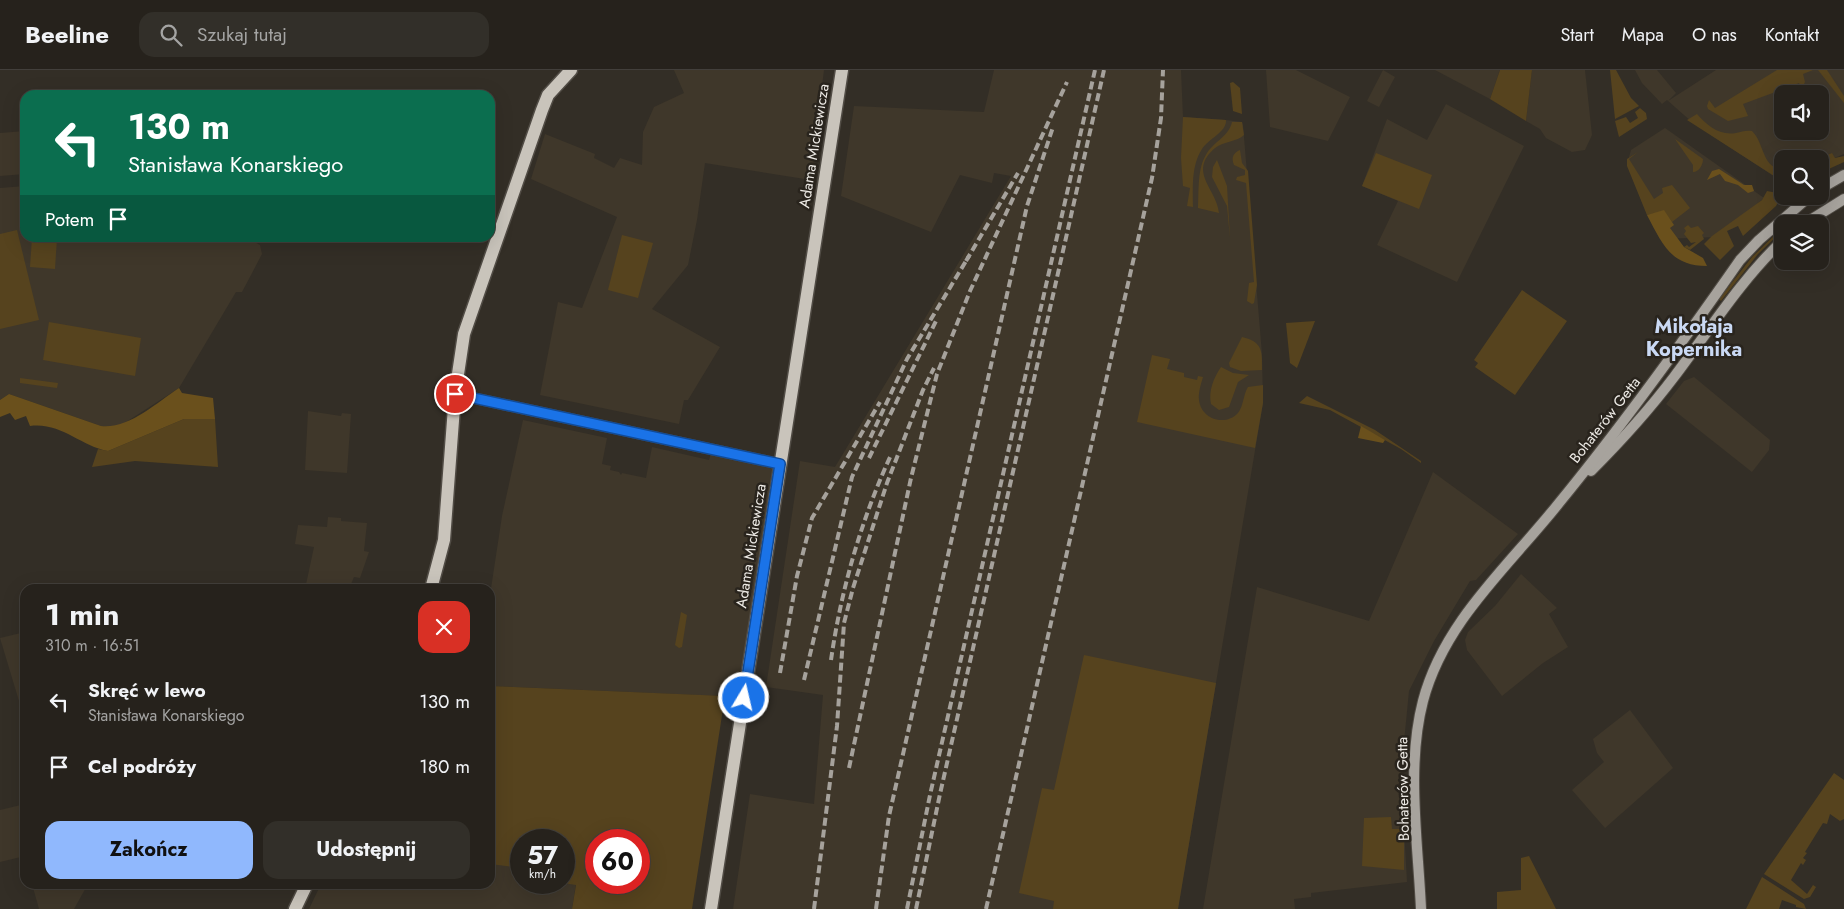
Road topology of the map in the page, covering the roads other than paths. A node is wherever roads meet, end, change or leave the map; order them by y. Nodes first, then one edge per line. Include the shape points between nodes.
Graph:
1 (571, 70) edge
2 (842, 70) edge
3 (1844, 175) edge
4 (1829, 184) edge
5 (1844, 199) edge
6 (1799, 205) edge
7 (1818, 215) edge
8 (1774, 249) edge
9 (455, 394) junction
10 (780, 464) junction
11 (1558, 504) junction
12 (432, 584) edge
13 (305, 889) edge
14 (295, 909) edge
15 (711, 909) edge
16 (1421, 909) edge

1 - 9 main road via 548,95 539,118 464,334
2 - 10 main road, Adama Mickiewicza
3 - 4 main road
5 - 7 main road
6 - 11 main road, Bohaterów Getta via 1740,260 1645,394
8 - 11 main road, Bohaterów Getta via 1754,270 1633,426
9 - 10 street
9 - 12 main road via 444,540
10 - 15 main road, Adama Mickiewicza
11 - 16 main road, Bohaterów Getta via 1477,599 1432,671 1416,731 1414,772
13 - 14 main road

